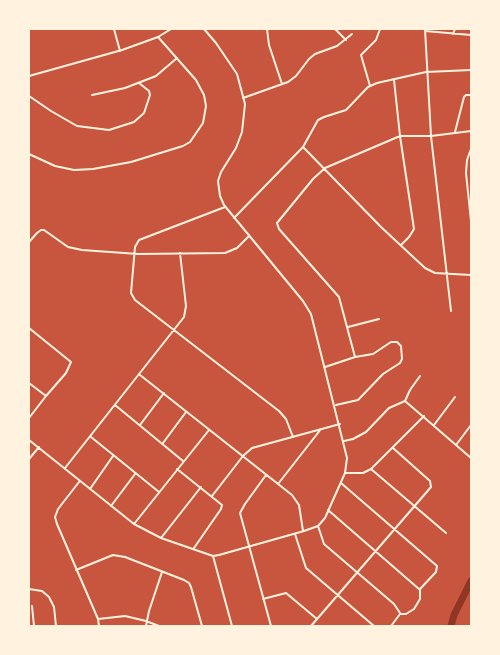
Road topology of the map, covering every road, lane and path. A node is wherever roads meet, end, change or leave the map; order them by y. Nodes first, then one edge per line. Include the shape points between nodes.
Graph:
1 (114, 29) edge
2 (171, 29) edge
3 (204, 29) edge
4 (268, 29) edge
5 (335, 29) edge
6 (380, 29) edge
7 (455, 29) edge
8 (425, 30) edge
9 (352, 34) dead end
10 (453, 34) junction
11 (471, 35) edge
12 (158, 37) junction
13 (346, 40) junction
14 (120, 51) junction
15 (177, 58) junction
16 (471, 70) edge
17 (426, 72) junction
18 (29, 76) edge
19 (394, 80) junction
20 (139, 83) junction
21 (282, 84) junction
22 (370, 86) junction
23 (92, 95) dead end
24 (471, 95) edge
25 (29, 96) edge
26 (243, 98) junction
27 (471, 131) edge
28 (455, 132) junction
29 (400, 136) junction
30 (431, 136) junction
31 (303, 147) junction
32 (471, 149) edge
33 (29, 154) edge
34 (470, 154) edge
35 (325, 168) junction
36 (470, 205) edge
37 (225, 207) junction
38 (234, 218) junction
39 (471, 221) edge
40 (249, 236) junction
41 (29, 242) edge
42 (401, 246) junction
43 (180, 253) junction
44 (135, 254) junction
45 (446, 274) junction
46 (471, 274) edge
47 (451, 311) dead end
48 (379, 319) dead end
49 (348, 327) junction
50 (29, 328) edge
51 (174, 329) junction
52 (355, 358) junction
53 (325, 367) junction
54 (140, 375) junction
55 (420, 376) dead end
56 (29, 383) edge
57 (164, 393) junction
58 (46, 396) junction
59 (455, 397) dead end
60 (405, 401) junction
61 (115, 405) junction
62 (335, 405) junction
63 (186, 412) junction
64 (424, 416) junction
65 (29, 418) edge
66 (340, 424) junction
67 (140, 425) junction
68 (434, 425) junction
69 (471, 425) edge
70 (321, 429) junction
71 (209, 430) junction
72 (90, 437) junction
73 (293, 437) junction
74 (29, 440) edge
75 (344, 441) junction
76 (163, 443) junction
77 (456, 444) junction
78 (39, 447) junction
79 (393, 448) junction
80 (113, 455) junction
81 (242, 456) junction
82 (471, 458) edge
83 (29, 459) edge
84 (183, 461) junction
85 (65, 468) junction
86 (177, 468) junction
87 (371, 469) junction
88 (136, 473) junction
89 (345, 473) junction
90 (266, 475) junction
91 (79, 482) junction
92 (341, 483) junction
93 (278, 484) junction
94 (201, 487) junction
95 (90, 489) junction
96 (159, 492) junction
97 (212, 496) junction
98 (111, 506) junction
99 (414, 506) junction
100 (328, 510) junction
101 (134, 524) junction
102 (318, 526) junction
103 (394, 528) junction
104 (304, 532) junction
105 (446, 533) dead end
106 (295, 534) junction
107 (161, 538) junction
108 (248, 546) junction
109 (194, 549) junction
110 (376, 550) junction
111 (212, 556) junction
112 (76, 570) junction
113 (162, 572) junction
114 (356, 573) junction
115 (29, 589) edge
116 (420, 589) junction
117 (338, 595) junction
118 (263, 599) junction
119 (32, 606) dead end
120 (400, 614) junction
121 (98, 619) junction
122 (317, 619) junction
123 (146, 621) junction
124 (34, 626) edge
125 (56, 626) edge
126 (99, 626) edge
127 (146, 626) edge
128 (158, 626) edge
129 (202, 626) edge
130 (232, 626) edge
131 (271, 626) edge
132 (311, 626) edge
133 (372, 626) edge
134 (391, 626) edge

1 - 14 street
2 - 12 street
3 - 26 street via 237,74
4 - 21 street via 269,45
5 - 13 street
6 - 22 street via 376,40 361,55
7 - 10 street
8 - 10 street
8 - 17 street
9 - 13 street
10 - 11 street
12 - 14 street
12 - 15 street
13 - 21 street via 315,54 296,76
14 - 18 street
15 - 20 street via 156,76
15 - 33 street via 200,87 206,106 203,123 190,142 131,162 98,169 67,169
16 - 17 street
17 - 19 street
17 - 30 street
19 - 22 street
19 - 29 street
20 - 23 street
20 - 25 street via 150,95 144,113 134,122 109,130 77,126
21 - 26 street
22 - 31 street via 346,110 320,118
24 - 28 street via 464,97
26 - 37 street via 242,132 218,181
27 - 28 street
28 - 30 street
29 - 30 street
29 - 35 street
29 - 42 street via 414,229
30 - 45 street
31 - 35 street
31 - 38 street
32 - 34 street
34 - 36 street via 466,173
35 - 42 street
35 - 49 street via 282,214 276,225 339,297
36 - 39 street
37 - 38 street
37 - 44 street via 143,237 136,243
38 - 40 street
40 - 43 street via 237,248 225,253
40 - 53 street via 308,308
41 - 44 street via 37,232 44,230 74,249
42 - 45 street via 430,271
43 - 44 street
43 - 51 street via 185,311
44 - 51 street via 133,298
45 - 46 street
45 - 47 street
48 - 49 street
49 - 52 street
50 - 58 street via 71,362
51 - 54 street
51 - 73 street via 279,411
52 - 53 street
52 - 62 street via 373,354 391,342 401,346 402,358 398,364 383,374 358,400
53 - 62 street
54 - 57 street
54 - 61 street
55 - 60 street
56 - 58 street
57 - 63 street
57 - 67 street
58 - 65 street
59 - 68 street
60 - 64 street
60 - 75 street via 389,408 360,436
61 - 67 street
61 - 72 street
62 - 66 street
63 - 71 street
63 - 76 street
64 - 68 street
64 - 79 street
66 - 70 street
66 - 75 street
67 - 76 street
68 - 77 street
69 - 77 street
70 - 73 street
70 - 93 street
71 - 81 street
71 - 84 street
72 - 80 street
72 - 85 street
73 - 81 street via 252,448
74 - 78 street
75 - 89 street
76 - 84 street
77 - 82 street
78 - 83 street
78 - 85 street
79 - 87 street
79 - 99 street via 431,483
80 - 88 street
80 - 95 street
81 - 90 street
81 - 97 street
84 - 86 street
85 - 91 street
86 - 94 street
86 - 96 street
87 - 89 street
87 - 99 street
88 - 96 street
88 - 98 street
89 - 92 street
90 - 93 street
90 - 108 street via 240,514
91 - 95 street
91 - 112 street via 55,515
92 - 100 street
92 - 103 street
93 - 104 street via 298,502
94 - 97 street
94 - 107 street
95 - 98 street
96 - 101 street
97 - 109 street via 222,508
98 - 101 street
99 - 103 street
99 - 105 street
100 - 102 street
100 - 110 street
101 - 107 street
102 - 104 street
102 - 114 street via 324,544
103 - 110 street
103 - 116 street via 437,566 436,572
104 - 106 street
106 - 108 street
106 - 117 street via 305,566
107 - 109 street
108 - 111 street
108 - 118 street
109 - 111 street
110 - 114 street
110 - 116 street
111 - 130 street
112 - 113 street via 113,555
112 - 121 street
113 - 123 street
113 - 129 street via 189,583
114 - 117 street
114 - 120 street via 394,604
115 - 125 street via 42,591 49,597 54,607
116 - 120 street via 420,599 414,609
117 - 122 street
117 - 133 street
118 - 122 street via 286,593
118 - 131 street
119 - 124 street
120 - 134 street
121 - 123 street via 125,616
121 - 126 street
122 - 132 street
123 - 127 street
123 - 128 street

